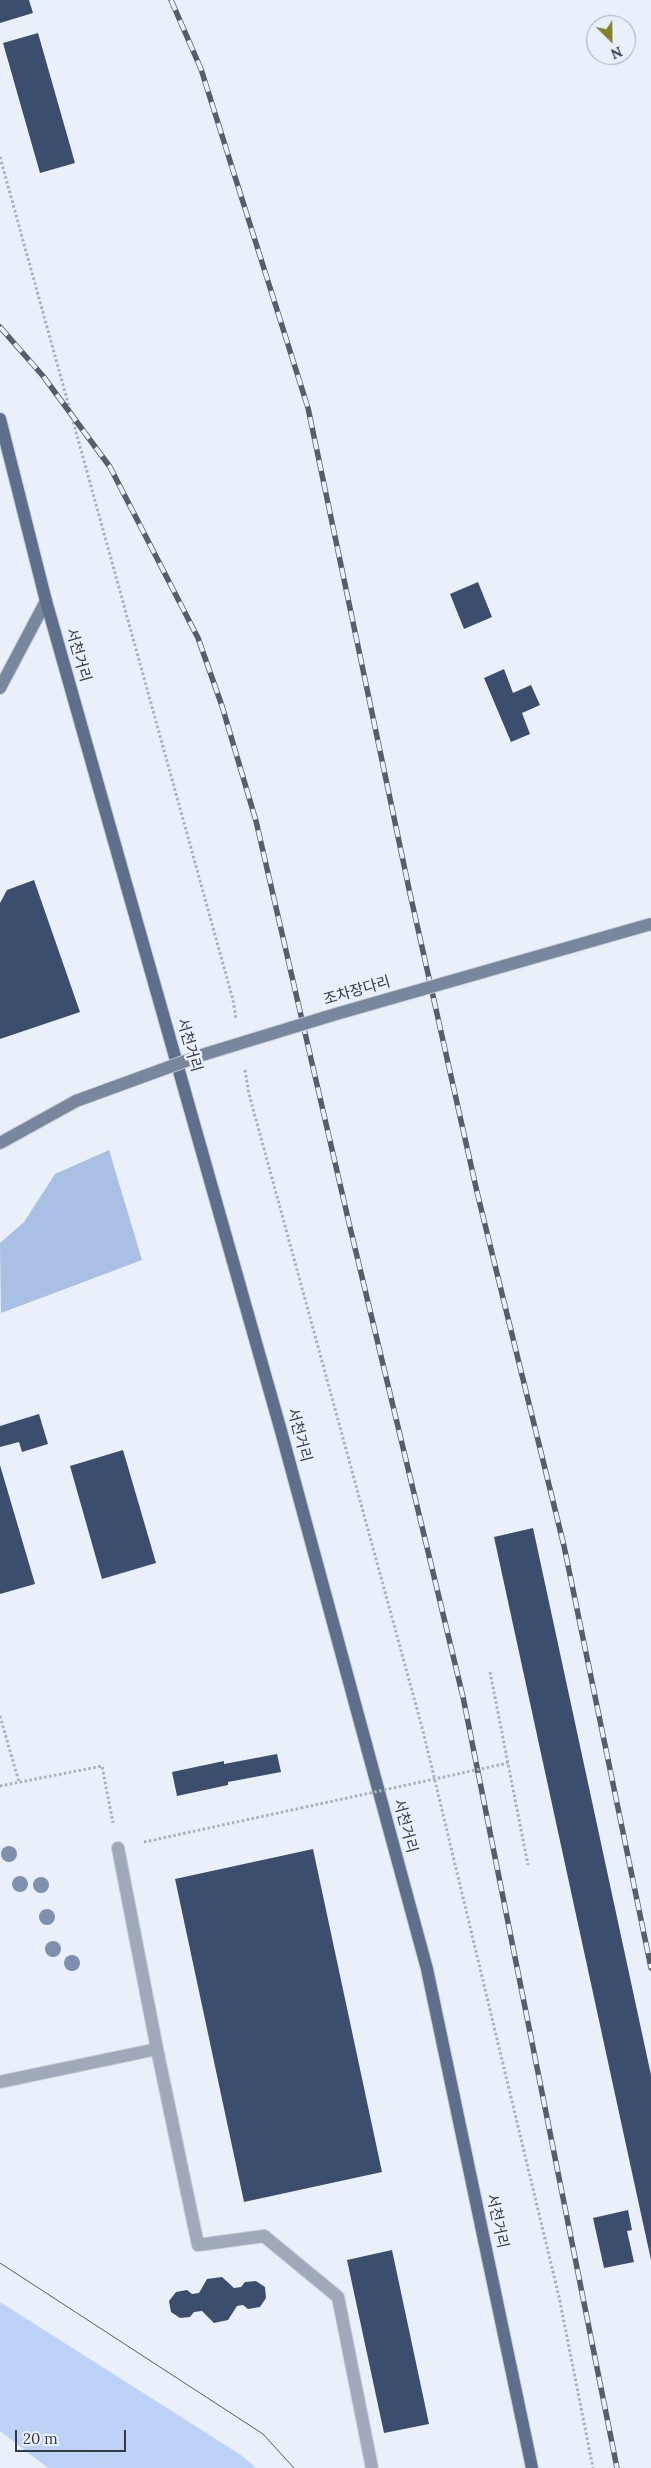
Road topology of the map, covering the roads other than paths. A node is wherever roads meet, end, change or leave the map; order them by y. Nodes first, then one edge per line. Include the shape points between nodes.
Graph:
1 (0, 419) edge
2 (3, 440) edge
3 (46, 601) junction
4 (0, 688) edge
5 (651, 924) edge
6 (0, 1143) edge
7 (118, 1848) road end
8 (157, 2049) junction
9 (0, 2082) edge
10 (372, 2468) edge
11 (532, 2468) edge

1 - 2 main road, 서천거리
2 - 3 main road, 서천거리
3 - 4 main road
3 - 11 main road, 서천거리 via 281,1430 427,1969
5 - 6 main road, 조차장다리, bridge via 202,1055 76,1101
7 - 8 street
8 - 9 street
8 - 10 street via 198,2245 264,2236 338,2297

